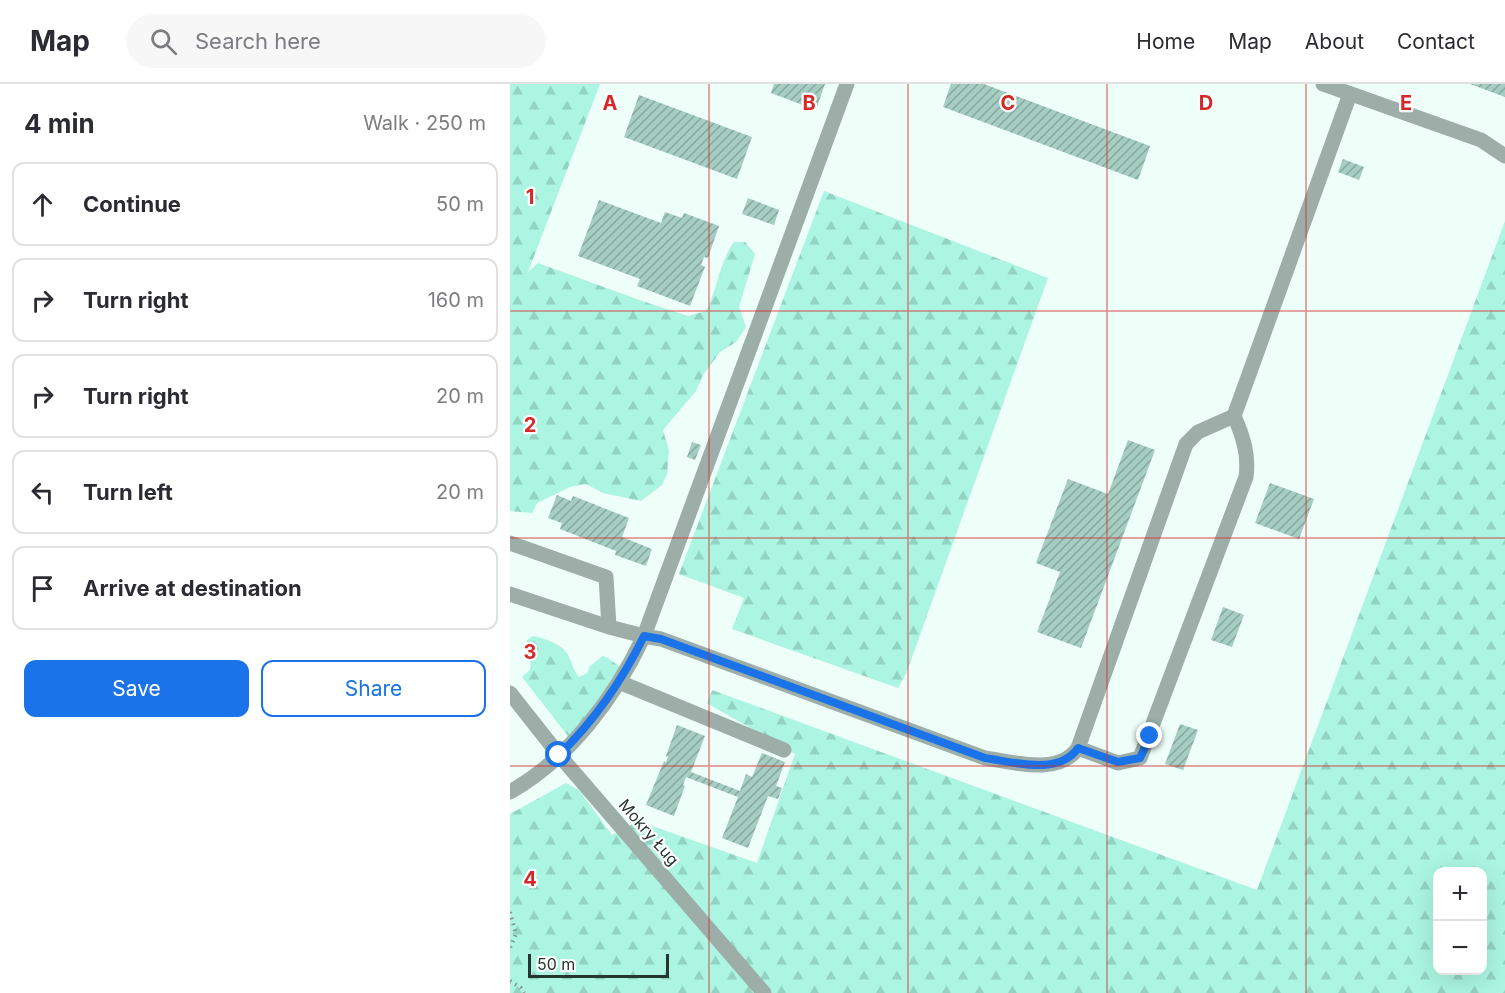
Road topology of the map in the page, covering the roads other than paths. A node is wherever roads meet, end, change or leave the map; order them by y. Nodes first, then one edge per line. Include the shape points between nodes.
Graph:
1 (847, 84) edge
2 (1323, 84) edge
3 (1350, 94) junction
4 (1505, 156) edge
5 (1233, 416) junction
6 (510, 543) edge
7 (510, 594) edge
8 (609, 627) junction
9 (644, 636) junction
10 (619, 682) junction
11 (510, 693) edge
12 (1078, 748) junction
13 (784, 750) dead end
14 (559, 755) junction
15 (510, 792) edge
16 (764, 993) edge

1 - 9 street
2 - 3 street
3 - 4 street via 1481,140
3 - 5 street
5 - 12 street via 1198,432 1186,444
5 - 12 street via 1245,447 1246,477 1140,758 1118,762
6 - 8 street via 606,577
7 - 8 street
8 - 9 street
9 - 10 street
9 - 12 street via 985,758 1052,764 1072,756
10 - 13 street
10 - 14 street via 585,729
11 - 14 street, Mokry Ług
14 - 15 street
14 - 16 street, Mokry Ług

